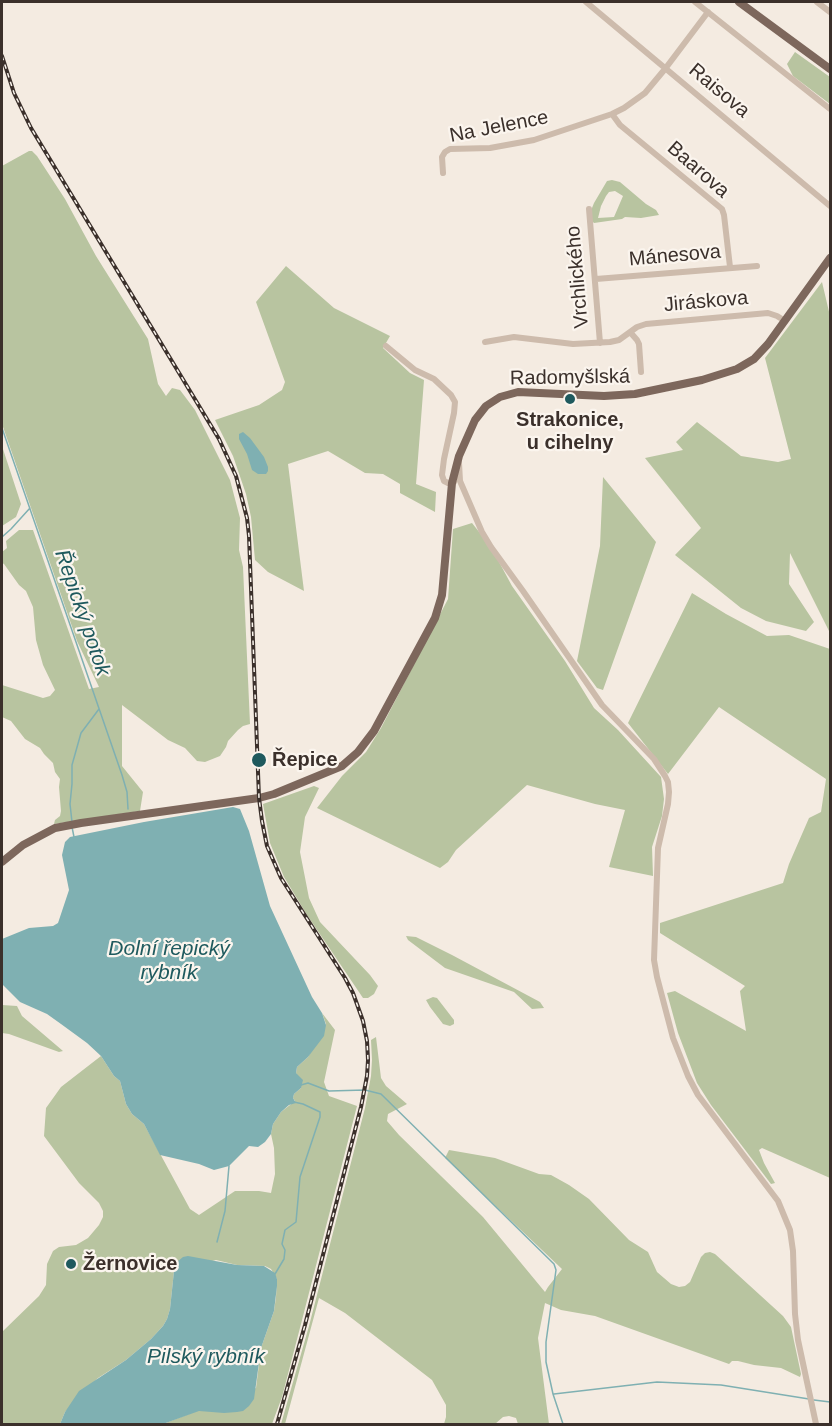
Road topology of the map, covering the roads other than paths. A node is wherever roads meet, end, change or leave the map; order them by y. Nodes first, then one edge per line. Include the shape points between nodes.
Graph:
1 (586, 2) edge
2 (695, 2) edge
3 (739, 2) edge
4 (817, 2) edge
5 (708, 12) junction
6 (831, 12) edge
7 (665, 69) junction
8 (831, 69) edge
9 (831, 109) edge
10 (612, 114) junction
11 (443, 173) dead end
12 (831, 206) edge
13 (589, 209) dead end
14 (831, 258) edge
15 (757, 266) dead end
16 (730, 267) junction
17 (596, 279) junction
18 (785, 321) junction
19 (630, 332) junction
20 (484, 342) dead end
21 (600, 343) junction
22 (386, 346) dead end
23 (641, 372) dead end
24 (456, 482) junction
25 (2, 862) edge
26 (816, 1425) edge

1 - 7 street, Raisova
2 - 5 street
3 - 8 main road
4 - 6 street
5 - 7 street, Na Jelence
5 - 9 street
7 - 10 street, Na Jelence via 639,99
7 - 12 street, Raisova
10 - 11 street, Na Jelence via 534,140 490,148 450,149 442,157
10 - 16 street, Baarova via 620,125 722,209
13 - 17 street, Vrchlického
14 - 18 main road, Radomyšlská
15 - 16 street, Mánesova
16 - 17 street, Mánesova
17 - 21 street, Vrchlického
18 - 19 street, Jiráskova via 768,313 646,324
18 - 24 main road, Radomyšlská via 754,359 702,380 635,394 518,392 500,396 480,412 459,456
19 - 21 street, Jiráskova via 615,342
19 - 23 street via 639,344
20 - 21 street, Jiráskova via 514,337 573,345
22 - 24 street via 415,370 434,379 455,402 442,475 444,481
24 - 25 main road, Radomyšlská via 440,606 366,743 342,766 270,795 55,828 22,845
24 - 26 street via 491,547 602,705 654,759 668,782 668,804 658,848 654,960 657,977 688,1076 778,1202 790,1230 798,1340

